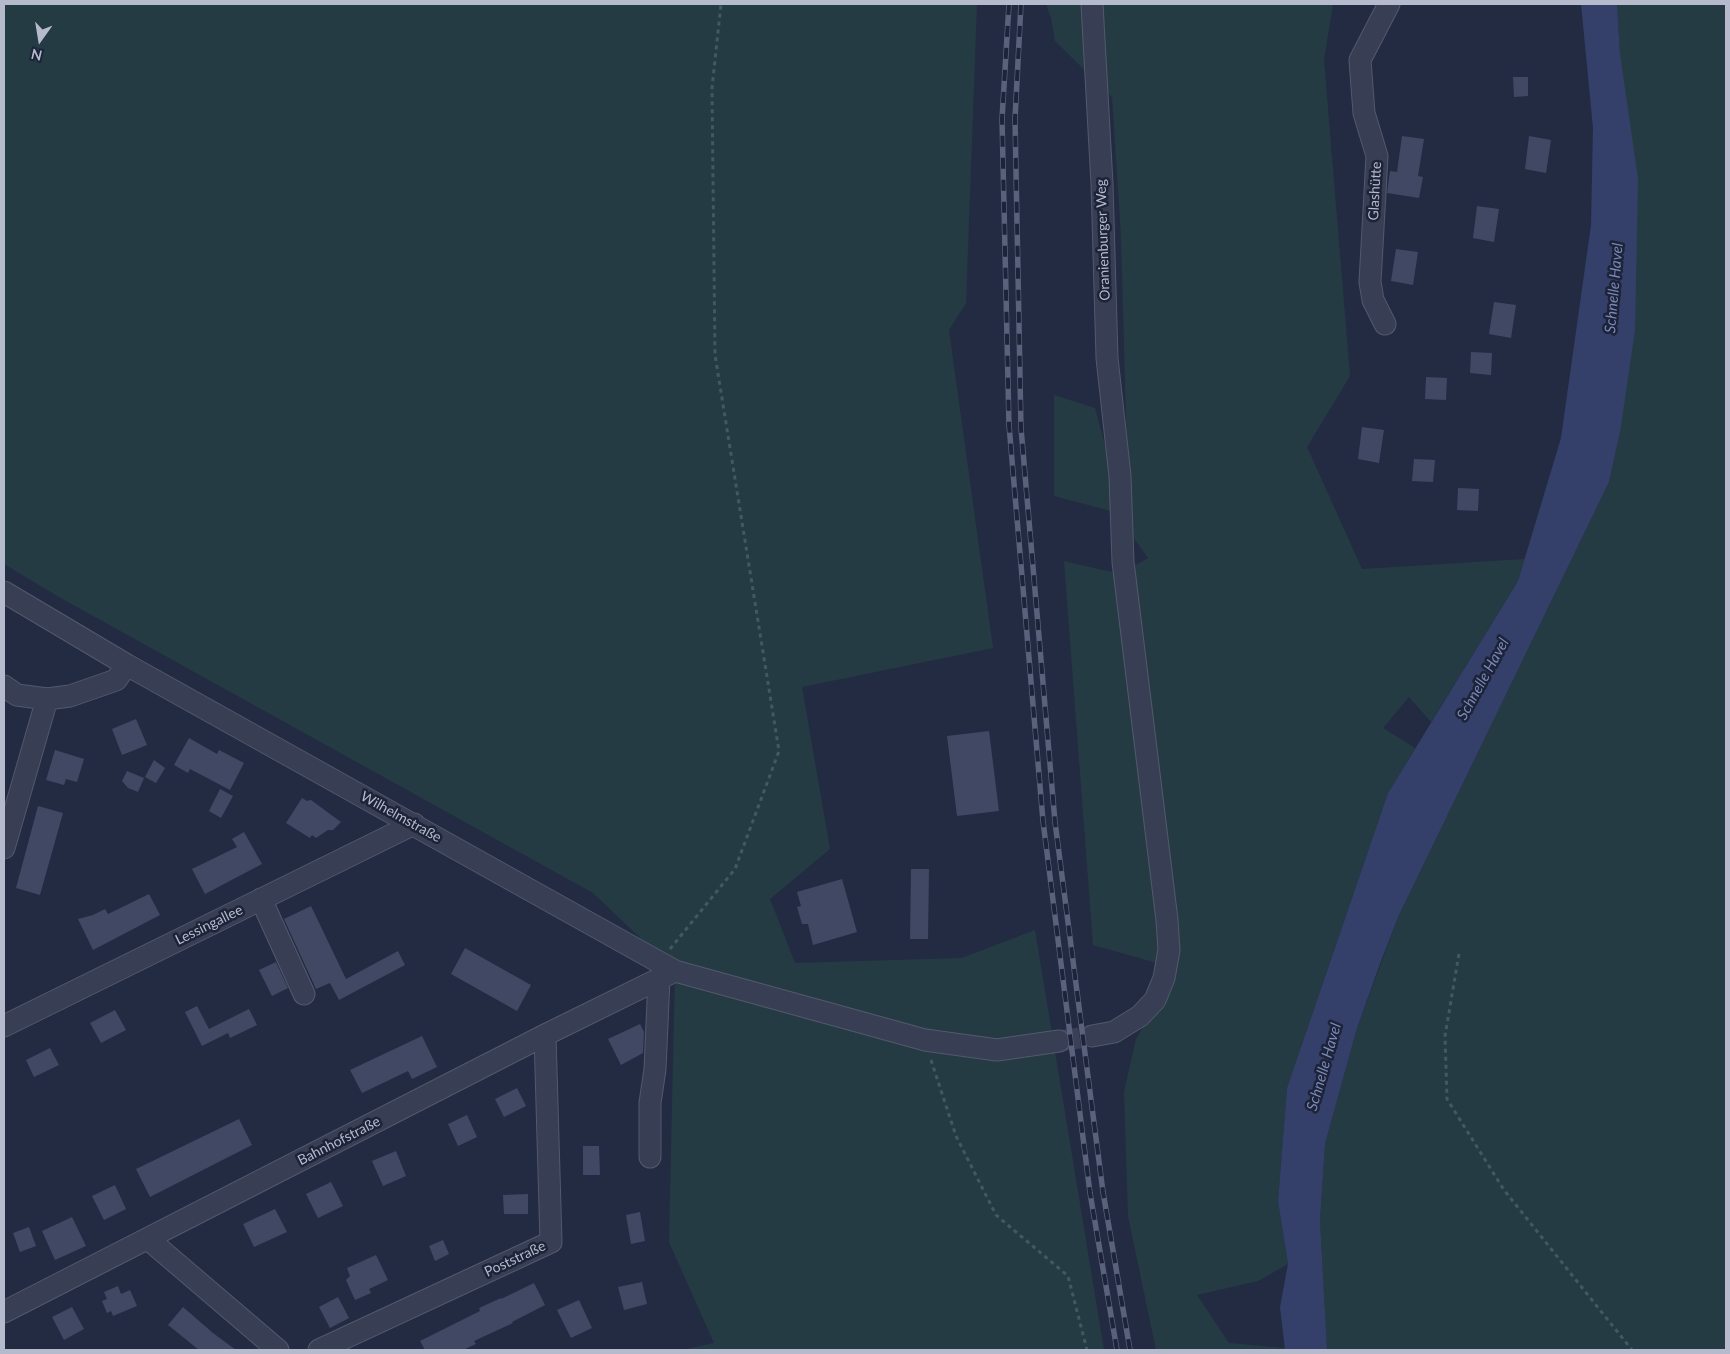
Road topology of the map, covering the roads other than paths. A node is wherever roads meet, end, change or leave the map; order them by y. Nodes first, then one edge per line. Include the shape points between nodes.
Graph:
1 (1092, 4) edge
2 (1389, 4) edge
3 (1385, 324) dead end
4 (4, 592) edge
5 (127, 665) junction
6 (4, 686) edge
7 (47, 699) junction
8 (414, 824) junction
9 (4, 848) edge
10 (261, 899) junction
11 (665, 971) junction
12 (304, 994) dead end
13 (4, 1026) edge
14 (545, 1035) junction
15 (1092, 1036) tunnel mouth
16 (1059, 1041) tunnel mouth
17 (650, 1157) dead end
18 (148, 1239) junction
19 (4, 1312) edge
20 (278, 1350) edge
21 (319, 1350) edge

1 - 15 street, Oranienburger Weg via 1107,358 1120,476 1122,562 1169,950 1164,978 1155,1000 1140,1016 1114,1032
2 - 3 street, Glashütte via 1360,60 1364,112 1377,156 1370,282 1373,300
4 - 5 street, Wilhelmstraße
5 - 7 street via 116,680 70,696
5 - 8 street, Wilhelmstraße
6 - 7 street via 17,695
7 - 9 street
8 - 10 street, Lessingallee
8 - 11 street, Wilhelmstraße
10 - 12 street
10 - 13 street, Lessingallee
11 - 14 street, Bahnhofstraße
11 - 16 street, Wilhelmstraße via 925,1040 997,1050
11 - 17 street via 650,1103
14 - 18 street, Bahnhofstraße
14 - 21 street, Poststraße via 551,1242
18 - 19 street, Bahnhofstraße
18 - 20 street

